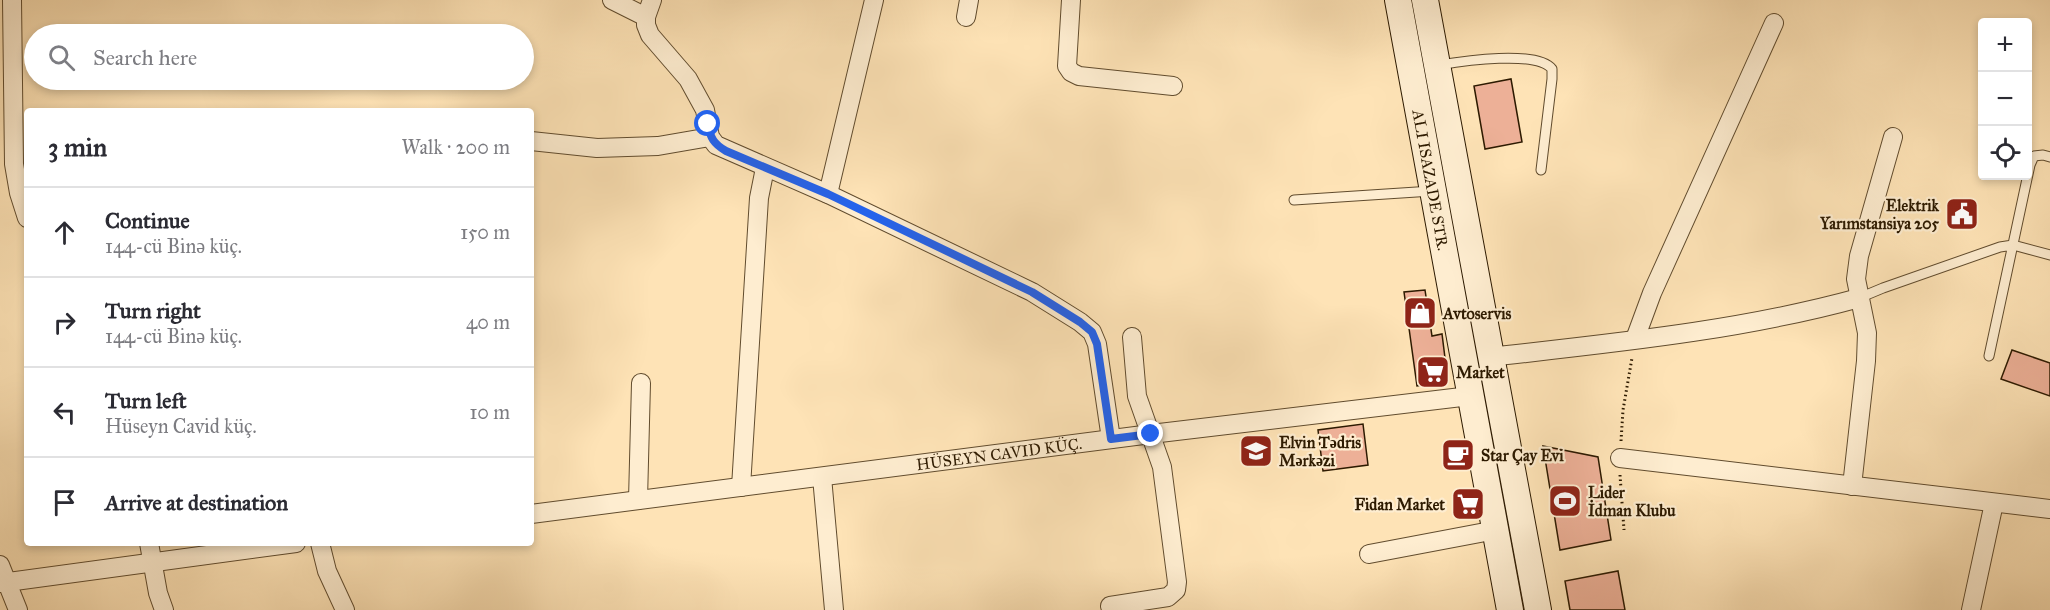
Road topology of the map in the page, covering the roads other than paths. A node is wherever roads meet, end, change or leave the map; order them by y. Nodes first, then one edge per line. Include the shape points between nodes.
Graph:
1 (12, 0) edge
2 (612, 0) edge
3 (874, 0) edge
4 (1071, 0) edge
5 (1398, 0) edge
6 (1425, 0) edge
7 (649, 8) edge
8 (1774, 23) dead end
9 (1437, 65) junction
10 (1173, 86) dead end
11 (710, 137) junction
12 (1893, 137) dead end
13 (534, 141) edge
14 (2050, 157) edge
15 (765, 168) junction
16 (1541, 170) dead end
17 (1432, 191) junction
18 (828, 194) junction
19 (1294, 200) dead end
20 (24, 209) edge
21 (2013, 245) junction
22 (2050, 255) edge
23 (1859, 298) junction
24 (1132, 337) dead end
25 (1635, 339) junction
26 (1989, 356) dead end
27 (1490, 357) junction
28 (1463, 361) junction
29 (641, 383) dead end
30 (1496, 392) junction
31 (1470, 396) junction
32 (1151, 434) junction
33 (1111, 439) junction
34 (1620, 458) road end
35 (822, 477) junction
36 (1852, 486) junction
37 (741, 488) junction
38 (638, 500) junction
39 (1994, 503) junction
40 (2050, 509) edge
41 (534, 514) edge
42 (1496, 530) junction
43 (149, 546) edge
44 (321, 546) edge
45 (246, 547) edge
46 (1369, 554) dead end
47 (152, 562) junction
48 (2, 577) edge
49 (1110, 606) dead end
50 (18, 610) edge
51 (164, 610) edge
52 (345, 610) edge
53 (834, 610) edge
54 (1509, 610) edge
55 (1538, 610) edge
56 (1971, 610) edge

1 - 20 street via 14,164
2 - 7 street
3 - 18 street
4 - 10 street via 1067,66 1071,72
5 - 17 main road, ALI ISAZADE STR.
6 - 9 main road, ALI ISAZADE STR.
7 - 11 street via 650,35 700,99
8 - 25 street
9 - 16 lane via 1485,58 1547,63 1552,79
9 - 27 main road, ALI ISAZADE STR.
11 - 13 street via 658,146 597,148
11 - 15 street via 726,151
12 - 23 street via 1859,256
14 - 21 lane via 2034,156 2030,165
15 - 18 street
15 - 37 street via 759,198
17 - 19 lane
17 - 28 main road, ALI ISAZADE STR.
18 - 33 street via 1032,292 1092,332
21 - 22 lane
21 - 23 lane
21 - 26 lane
23 - 25 street via 1780,317
23 - 36 street via 1867,342
24 - 32 street via 1137,396
25 - 27 street
27 - 28 main road
27 - 30 main road, ALI ISAZADE STR.
28 - 31 main road, ALI ISAZADE STR.
29 - 38 street
30 - 31 main road
30 - 55 main road
31 - 32 street, HÜSEYN CAVID KÜÇ.
31 - 42 main road
32 - 33 street, HÜSEYN CAVID KÜÇ.
32 - 49 street via 1162,467 1178,582 1168,597
33 - 35 street, HÜSEYN CAVID KÜÇ.
34 - 36 street
35 - 37 street, HÜSEYN CAVID KÜÇ.
35 - 53 street
36 - 39 street
37 - 38 street, HÜSEYN CAVID KÜÇ.
38 - 41 street, HÜSEYN CAVID KÜÇ.
39 - 40 street
39 - 56 street
42 - 46 street
42 - 54 main road
43 - 47 street
44 - 52 street via 327,571
45 - 47 street
47 - 48 street
47 - 51 street
48 - 50 street

